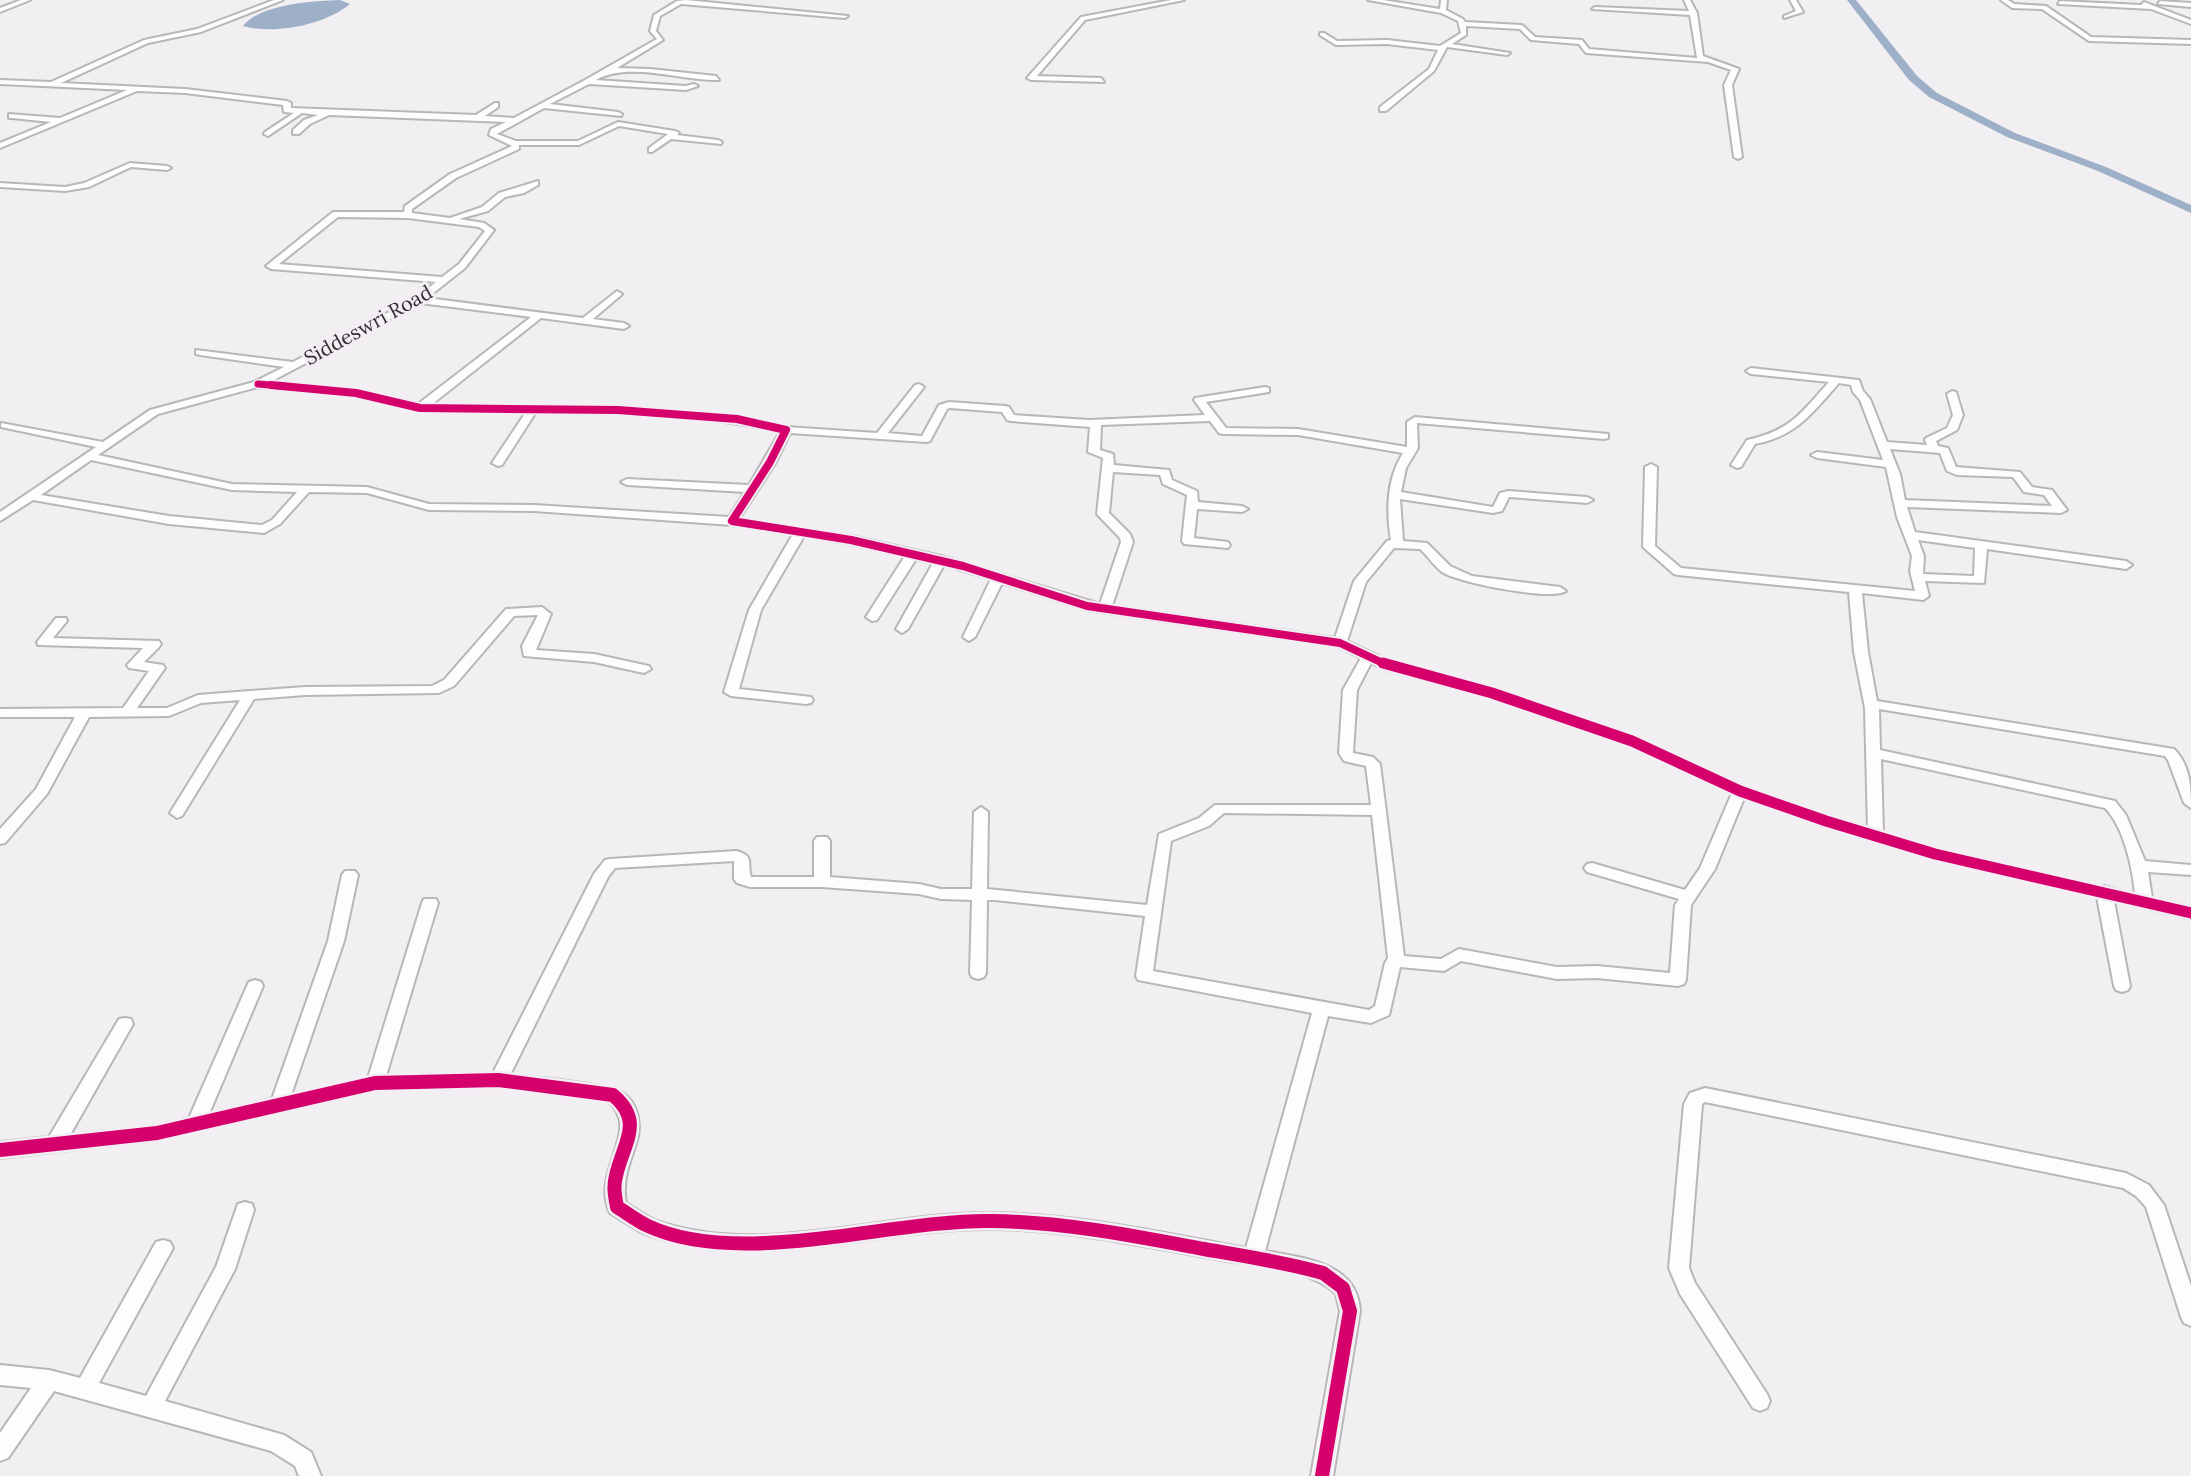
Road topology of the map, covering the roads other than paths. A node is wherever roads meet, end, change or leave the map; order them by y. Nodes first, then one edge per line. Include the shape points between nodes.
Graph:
1 (27, 0) edge
2 (280, 0) edge
3 (1181, 0) edge
4 (1249, 0) edge
5 (1371, 0) edge
6 (1444, 0) edge
7 (1687, 0) edge
8 (1793, 0) edge
9 (2004, 0) edge
10 (681, 1) edge
11 (2138, 1) edge
12 (1273, 2) dead end
13 (2060, 3) dead end
14 (2191, 5) edge
15 (2150, 7) junction
16 (1595, 9) dead end
17 (1, 10) edge
18 (1443, 11) junction
19 (1694, 13) junction
20 (845, 16) dead end
21 (1786, 17) dead end
22 (2191, 22) edge
23 (1463, 24) junction
24 (1322, 34) dead end
25 (2191, 42) edge
26 (1443, 47) junction
27 (1507, 53) dead end
28 (1705, 61) junction
29 (605, 70) junction
30 (716, 78) dead end
31 (1101, 80) dead end
32 (0, 82) edge
33 (588, 82) junction
34 (52, 85) junction
35 (694, 86) dead end
36 (138, 88) junction
37 (495, 105) dead end
38 (544, 106) junction
39 (1383, 109) dead end
40 (301, 111) junction
41 (327, 113) junction
42 (618, 114) dead end
43 (12, 116) dead end
44 (479, 117) junction
45 (517, 120) junction
46 (62, 121) junction
47 (296, 132) dead end
48 (268, 134) dead end
49 (670, 137) junction
50 (718, 142) dead end
51 (515, 143) junction
52 (0, 146) edge
53 (652, 150) dead end
54 (1738, 157) dead end
55 (167, 168) dead end
56 (535, 183) dead end
57 (0, 185) edge
58 (408, 215) junction
59 (450, 219) junction
60 (446, 280) junction
61 (617, 294) dead end
62 (419, 300) junction
63 (537, 317) junction
64 (584, 322) junction
65 (624, 326) dead end
66 (200, 352) dead end
67 (294, 365) junction
68 (1751, 371) dead end
69 (1837, 380) junction
70 (258, 384) junction
71 (919, 387) dead end
72 (1265, 390) dead end
73 (1952, 394) dead end
74 (420, 408) junction
75 (533, 409) junction
76 (1215, 418) junction
77 (1093, 422) junction
78 (5, 425) dead end
79 (786, 430) junction
80 (1604, 436) dead end
81 (879, 437) junction
82 (103, 445) junction
83 (1881, 445) junction
84 (1934, 449) junction
85 (1410, 451) junction
86 (1817, 455) dead end
87 (87, 456) junction
88 (498, 463) dead end
89 (1890, 464) junction
90 (1737, 465) dead end
91 (1651, 467) dead end
92 (1108, 468) junction
93 (627, 482) dead end
94 (306, 489) junction
95 (752, 489) junction
96 (1396, 495) junction
97 (29, 496) junction
98 (1587, 500) dead end
99 (1900, 503) junction
100 (1192, 505) junction
101 (1242, 509) dead end
102 (0, 517) edge
103 (732, 521) junction
104 (801, 531) junction
105 (1910, 535) junction
106 (1398, 544) junction
107 (1224, 545) dead end
108 (1981, 545) junction
109 (913, 554) junction
110 (941, 560) junction
111 (2126, 565) dead end
112 (999, 576) junction
113 (1918, 577) junction
114 (1855, 589) junction
115 (1560, 591) dead end
116 (1105, 609) junction
117 (872, 617) dead end
118 (61, 621) dead end
119 (902, 629) dead end
120 (969, 637) dead end
121 (1340, 643) junction
122 (1367, 658) junction
123 (644, 669) dead end
124 (250, 695) junction
125 (806, 700) dead end
126 (1872, 704) junction
127 (127, 712) junction
128 (0, 713) edge
129 (84, 713) junction
130 (1874, 753) junction
131 (1740, 791) junction
132 (2191, 803) edge
133 (1378, 810) junction
134 (981, 812) dead end
135 (177, 813) dead end
136 (1876, 835) junction
137 (0, 839) edge
138 (822, 841) dead end
139 (2140, 866) junction
140 (1592, 868) dead end
141 (2191, 870) edge
142 (350, 875) dead end
143 (822, 882) junction
144 (2104, 891) junction
145 (981, 895) junction
146 (1686, 896) junction
147 (2144, 901) junction
148 (430, 903) dead end
149 (1154, 911) junction
150 (2190, 916) edge
151 (1397, 961) junction
152 (978, 973) dead end
153 (255, 986) dead end
154 (2122, 986) dead end
155 (1321, 1010) junction
156 (125, 1024) dead end
157 (498, 1080) junction
158 (375, 1083) junction
159 (279, 1105) junction
160 (195, 1125) junction
161 (55, 1144) junction
162 (0, 1150) edge
163 (245, 1210) dead end
164 (163, 1248) dead end
165 (1253, 1258) junction
166 (2191, 1317) edge
167 (0, 1375) edge
168 (49, 1380) junction
169 (84, 1390) junction
170 (1760, 1401) dead end
171 (150, 1409) junction
172 (0, 1451) edge
173 (310, 1476) edge
174 (1322, 1476) edge

1 - 17 street
2 - 34 street via 199,31 146,41
3 - 31 street via 1083,18 1031,78
4 - 12 street
5 - 18 street
6 - 18 street
7 - 19 street
8 - 21 street via 1800,12
9 - 25 street via 2012,6 2044,7 2089,39
10 - 20 street
10 - 29 street via 657,15 653,31 661,39
11 - 14 street
11 - 15 street
13 - 15 street
15 - 22 street
16 - 19 street
18 - 23 street
19 - 28 street via 1698,50
23 - 26 street via 1464,34
23 - 28 street via 1522,27 1533,39 1582,42 1586,51
24 - 26 street via 1336,43
26 - 27 street
26 - 39 street via 1432,70
28 - 54 street via 1735,69 1728,85
29 - 30 street
29 - 33 street
32 - 34 street
33 - 35 street
33 - 38 street
34 - 36 street
36 - 40 street via 287,103 286,109
36 - 46 street
37 - 44 street
38 - 42 street
38 - 45 street
40 - 41 street
40 - 48 street
41 - 44 street
41 - 47 street
43 - 46 street
44 - 45 street
45 - 51 street via 492,133
46 - 52 street
49 - 50 street
49 - 51 street via 675,133 618,124 579,143
49 - 53 street
51 - 58 street via 513,149 441,183 412,204
55 - 57 street via 130,165 65,189
56 - 59 street via 502,195 485,209
58 - 59 street, Siddeswri Road
58 - 60 street, Siddeswri Road via 336,214 271,266
59 - 60 street, Siddeswri Road via 490,230
60 - 62 street, Siddeswri Road
61 - 64 street
62 - 63 street
62 - 67 street, Siddeswri Road
63 - 64 street
63 - 74 street
64 - 65 street
66 - 67 street
67 - 70 street, Siddeswri Road
68 - 69 street
69 - 83 street via 1855,382
69 - 90 street via 1813,411 1775,439 1751,442
70 - 74 street via 356,393
70 - 82 street, Siddeswri Road via 167,407
71 - 81 street
72 - 76 street via 1199,398
73 - 84 street via 1957,417 1952,430 1930,440
74 - 75 street
75 - 79 street via 722,418
75 - 88 street
76 - 77 street
76 - 85 street via 1227,432 1298,432
77 - 81 street via 1011,418 1005,409 946,405 926,439
77 - 92 street via 1094,452 1108,454
78 - 82 street
79 - 81 street
79 - 95 street
80 - 85 street via 1415,420
82 - 87 street, Siddeswri Road
83 - 84 street
83 - 89 street
84 - 99 street via 1946,452 1953,471 2016,474 2029,491 2048,492 2061,510
85 - 96 street via 1401,461
86 - 89 street
87 - 94 street via 232,487
87 - 97 street, Siddeswri Road
89 - 99 street
91 - 114 street via 1649,547 1670,567
92 - 100 street via 1165,472 1167,482 1191,491
92 - 116 street via 1104,517 1127,542
93 - 95 street
94 - 97 street via 264,529 181,522
94 - 103 street via 373,491 429,507
95 - 103 street
96 - 98 street via 1493,510 1508,494
96 - 106 street via 1393,523
97 - 102 street, Siddeswri Road
99 - 105 street
100 - 101 street
100 - 107 street via 1188,541
103 - 104 street
104 - 109 street
104 - 125 street via 755,610 731,692
105 - 108 street
105 - 113 street
106 - 115 street via 1423,546 1456,573
106 - 121 street via 1386,547 1360,581
108 - 111 street
108 - 113 street via 1980,580
109 - 110 street
109 - 117 street
110 - 112 street
110 - 119 street
112 - 116 street
112 - 120 street
113 - 114 street via 1923,596
114 - 126 street
116 - 121 street
118 - 127 street via 43,642 154,644 134,665 158,668
121 - 122 street
122 - 131 street via 1632,741
122 - 133 street via 1350,690 1346,753 1373,764
123 - 124 street via 594,658 533,655 529,646 545,612 516,609 443,687
124 - 127 street via 198,699 169,712
124 - 135 street
126 - 130 street
126 - 132 street via 2169,752
127 - 129 street
128 - 129 street
129 - 137 street via 42,791
130 - 136 street
130 - 139 street via 2110,804 2117,809
131 - 136 street
131 - 146 street via 1707,869
133 - 149 street via 1220,808 1204,822 1164,838
133 - 151 street
134 - 145 street
136 - 144 street via 1957,860
138 - 143 street
139 - 141 street
139 - 147 street
140 - 146 street
142 - 159 street via 336,941
143 - 145 street
143 - 157 street via 746,881 741,876 742,859 736,856 610,864
144 - 147 street
144 - 154 street
145 - 149 street
145 - 152 street
146 - 151 street via 1680,914 1680,977 1674,981 1557,973 1459,955 1441,965
147 - 150 street
148 - 158 street
149 - 155 street via 1144,976
151 - 155 street via 1379,1015 1360,1018
153 - 160 street
155 - 165 street
156 - 161 street
157 - 158 street
157 - 165 street via 592,1090 626,1103 630,1130 614,1186 617,1207 633,1221 674,1236 753,1242 960,1222 1031,1223
158 - 159 street
159 - 160 street
160 - 161 street
161 - 162 street
163 - 171 street via 225,1269
164 - 169 street
165 - 174 street via 1323,1273 1342,1283 1350,1296
166 - 170 street via 2155,1205 2150,1195 2126,1181 1705,1095 1693,1104 1679,1268
167 - 168 street
168 - 169 street
168 - 172 street
169 - 171 street
171 - 173 street via 276,1442 303,1459

